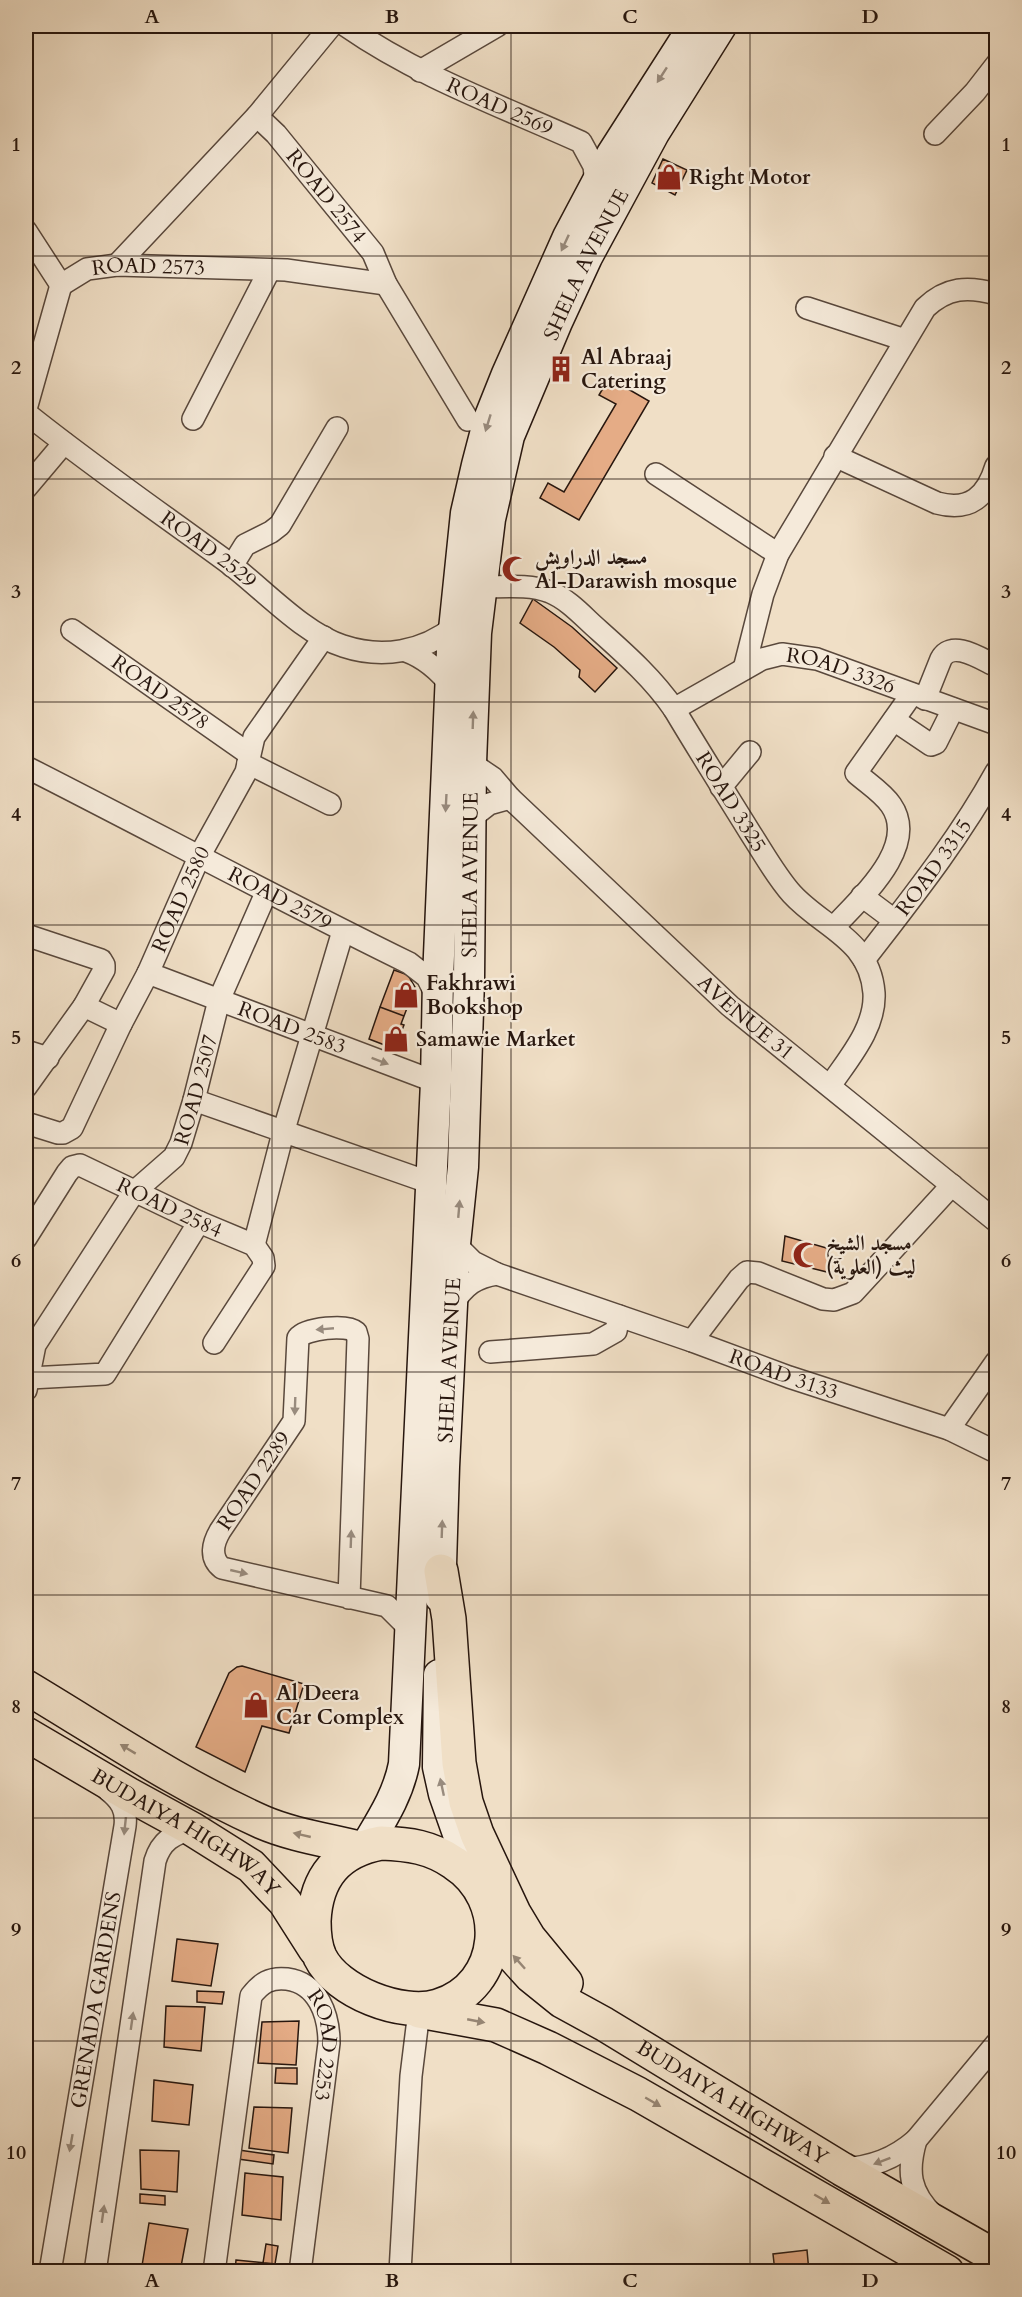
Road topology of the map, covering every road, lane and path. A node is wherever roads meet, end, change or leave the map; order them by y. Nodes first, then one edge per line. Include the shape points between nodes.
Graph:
1 (331, 26) edge
2 (346, 26) edge
3 (497, 26) edge
4 (700, 26) edge
5 (996, 65) edge
6 (420, 71) junction
7 (257, 116) junction
8 (935, 134) dead end
9 (623, 137) junction
10 (581, 142) junction
11 (596, 184) junction
12 (26, 231) edge
13 (117, 265) junction
14 (269, 271) junction
15 (386, 284) junction
16 (62, 285) junction
17 (996, 294) edge
18 (807, 308) dead end
19 (905, 340) junction
20 (26, 411) edge
21 (193, 419) dead end
22 (468, 420) dead end
23 (337, 428) dead end
24 (64, 443) junction
25 (835, 456) junction
26 (996, 466) edge
27 (656, 474) dead end
28 (26, 488) edge
29 (778, 554) junction
30 (232, 566) junction
31 (481, 587) junction
32 (454, 627) junction
33 (72, 630) dead end
34 (324, 637) junction
35 (406, 651) junction
36 (996, 666) edge
37 (744, 669) junction
38 (452, 687) junction
39 (918, 696) junction
40 (674, 709) junction
41 (953, 709) junction
42 (894, 720) junction
43 (996, 724) edge
44 (750, 752) dead end
45 (249, 758) junction
46 (471, 763) junction
47 (26, 767) edge
48 (996, 772) edge
49 (721, 787) junction
50 (510, 798) junction
51 (330, 804) dead end
52 (471, 818) junction
53 (200, 855) junction
54 (266, 893) junction
55 (862, 896) junction
56 (894, 920) junction
57 (834, 927) junction
58 (343, 931) junction
59 (26, 936) edge
60 (440, 940) junction
61 (864, 960) junction
62 (409, 963) junction
63 (148, 973) junction
64 (437, 997) junction
65 (219, 1000) junction
66 (84, 1006) junction
67 (121, 1024) junction
68 (312, 1035) junction
69 (26, 1051) edge
70 (48, 1058) junction
71 (436, 1082) junction
72 (830, 1086) junction
73 (26, 1087) edge
74 (194, 1100) junction
75 (26, 1123) edge
76 (283, 1133) junction
77 (431, 1183) junction
78 (952, 1185) junction
79 (134, 1192) junction
80 (996, 1221) edge
81 (200, 1222) junction
82 (26, 1238) edge
83 (455, 1244) junction
84 (254, 1245) junction
85 (497, 1274) junction
86 (453, 1303) junction
87 (619, 1316) junction
88 (692, 1341) junction
89 (214, 1343) dead end
90 (490, 1353) dead end
91 (996, 1362) edge
92 (28, 1375) edge
93 (949, 1429) junction
94 (996, 1452) edge
95 (441, 1571) junction
96 (349, 1598) junction
97 (400, 1598) junction
98 (26, 1687) edge
99 (26, 1734) edge
100 (62, 1755) junction
101 (192, 1829) junction
102 (363, 1847) junction
103 (475, 1882) junction
104 (493, 1923) junction
105 (320, 1957) junction
106 (419, 2011) junction
107 (604, 2024) junction
108 (996, 2044) edge
109 (916, 2140) junction
110 (842, 2169) junction
111 (945, 2226) junction
112 (996, 2257) edge
113 (943, 2270) edge
114 (50, 2271) edge
115 (95, 2271) edge
116 (214, 2271) edge
117 (300, 2271) edge
118 (400, 2271) edge

1 - 7 street
2 - 6 street, ROAD 2569
3 - 6 street, ROAD 2569
4 -> 9 main road, SHELA AVENUE
4 - 31 main road, SHELA AVENUE via 654,133 587,257 509,436 490,519
5 - 8 street
6 - 10 street, ROAD 2569
7 - 13 street
7 - 15 street, ROAD 2574 via 374,253
9 - 10 street
9 - 11 main road, SHELA AVENUE
10 - 11 street via 591,157
11 -> 32 main road, SHELA AVENUE via 568,237 489,419 466,513
12 - 16 street, ROAD 2573
13 - 14 street, ROAD 2573
13 - 16 street, ROAD 2573 via 87,269
14 - 15 street, ROAD 2573
14 - 21 street
15 - 22 street
16 - 20 street
17 - 19 street via 972,288 946,292 925,308
18 - 19 street
19 - 25 street
20 - 24 street, ROAD 2529
23 - 30 street via 280,525 245,545
24 - 28 street
24 - 30 street, ROAD 2529
25 - 26 street via 947,506 977,499 991,483
25 - 29 street
27 - 29 street
29 - 37 street via 763,594
30 - 34 street, ROAD 2529
31 - 40 street, ROAD 3325 via 538,589 562,598 638,665
46 -> 31 main road, SHELA AVENUE
32 - 35 street, ROAD 2529 via 431,643
32 - 38 main road, SHELA AVENUE
33 - 45 street, ROAD 2578
34 - 35 street, ROAD 2529 via 355,650
34 - 45 street, ROAD 2580 via 254,737
35 - 38 street via 434,667
36 - 39 street via 951,649 944,652
37 - 39 street, ROAD 3326 via 782,654 802,655
37 - 40 street, ROAD 3326
38 -> 60 main road, SHELA AVENUE
39 - 41 street, ROAD 3326
39 - 42 street, ROAD 3326
40 - 49 street, ROAD 3325
41 - 42 street, ROAD 3326 via 938,740 931,745
41 - 43 street, ROAD 3326
42 - 55 street, ROAD 3326 via 856,774 885,798 897,825 892,856
44 - 49 street
45 - 51 street, ROAD 2578
45 - 53 street, ROAD 2580 via 241,782
46 - 50 street, AVENUE 31 via 493,778
46 - 52 main road, SHELA AVENUE
47 - 53 street, ROAD 2579
48 - 56 street, ROAD 3315 via 973,813
49 - 57 street, ROAD 3325 via 791,893
50 - 52 street via 489,804
50 - 72 street, AVENUE 31 via 730,1006
83 -> 52 main road, SHELA AVENUE via 463,1155
53 - 54 street, ROAD 2579
53 - 63 street, ROAD 2580
54 - 58 street, ROAD 2579
54 - 65 street, ROAD 2507
55 - 56 street
55 - 57 street
56 - 61 street, ROAD 3315
57 - 61 street, ROAD 3325
58 - 62 street, ROAD 2579
58 - 68 street
59 - 66 street via 101,960 104,970
60 - 62 street
60 - 64 main road, SHELA AVENUE
61 - 72 street, ROAD 3325 via 874,993 872,1014 865,1032
62 - 64 street, ROAD 2579 via 427,977
63 - 65 street, ROAD 2583
63 - 67 street, ROAD 2580
64 - 71 main road, SHELA AVENUE
65 - 68 street, ROAD 2583
65 - 74 street, ROAD 2507
66 - 67 street
66 - 70 street
67 - 75 street, ROAD 2580 via 72,1128 63,1134
68 -> 71 street, ROAD 2583
68 - 76 street
69 - 70 street
70 - 73 street
71 - 77 main road, SHELA AVENUE
72 - 78 street, AVENUE 31
74 - 76 street
74 - 79 street, ROAD 2507 via 174,1157
76 - 77 street
76 - 84 street
77 - 97 main road, SHELA AVENUE
78 - 80 street, AVENUE 31
78 - 88 street via 854,1293 824,1299 747,1272
79 - 81 street, ROAD 2584
79 - 82 street, ROAD 2584 via 88,1167 72,1167
79 - 92 street, ROAD 2507 via 35,1345
81 - 84 street, ROAD 2584
81 - 92 street via 105,1374
83 - 85 street, ROAD 3133 via 473,1262
83 - 86 main road, SHELA AVENUE
84 - 89 street via 264,1266
85 - 86 street via 472,1281
85 - 87 street, ROAD 3133
95 -> 86 main road, SHELA AVENUE
87 - 88 street, ROAD 3133
87 - 90 street via 616,1330 593,1344
88 - 93 street, ROAD 3133
91 - 93 street
93 - 94 street, ROAD 3133
103 -> 95 main road, SHELA AVENUE via 438,1767
95 - 107 main road via 449,1619 459,1763 477,1834 529,1938
96 -> 96 street, ROAD 2289 via 358,1336 346,1328 305,1332 298,1338 294,1420 220,1531 213,1548 214,1558 222,1568
96 - 97 street, ROAD 2289
97 - 102 main road, SHELA AVENUE via 410,1629 404,1764 400,1784
102 -> 98 main road, BUDAIYA HIGHWAY via 292,1833 262,1822 169,1774
99 - 100 main road, BUDAIYA HIGHWAY
100 - 101 main road, BUDAIYA HIGHWAY
100 -> 114 street, GRENADA GARDENS via 118,1798 126,1817
101 - 105 main road, BUDAIYA HIGHWAY via 251,1866 271,1884
115 -> 101 street, GRENADA GARDENS via 155,1861 171,1836
102 - 103 main road via 381,1843 429,1849 456,1863
102 - 105 main road via 338,1861 321,1886 314,1933
103 - 104 main road
104 - 106 main road via 487,1961 475,1984 453,2000
107 -> 104 main road, BUDAIYA HIGHWAY via 562,2001 531,1976 512,1955
105 - 106 main road via 336,1975 368,1997
106 -> 113 main road, BUDAIYA HIGHWAY via 496,2025 548,2048 638,2094
106 - 118 street via 411,2076
107 - 110 main road, BUDAIYA HIGHWAY
108 - 109 street
109 -> 110 street via 890,2159
109 - 111 street via 910,2160 911,2179 918,2195
110 - 111 main road, BUDAIYA HIGHWAY
111 - 112 main road, BUDAIYA HIGHWAY
116 - 117 street, ROAD 2253 via 251,1996 261,1983 276,1977 298,1980 315,1993 329,2026

